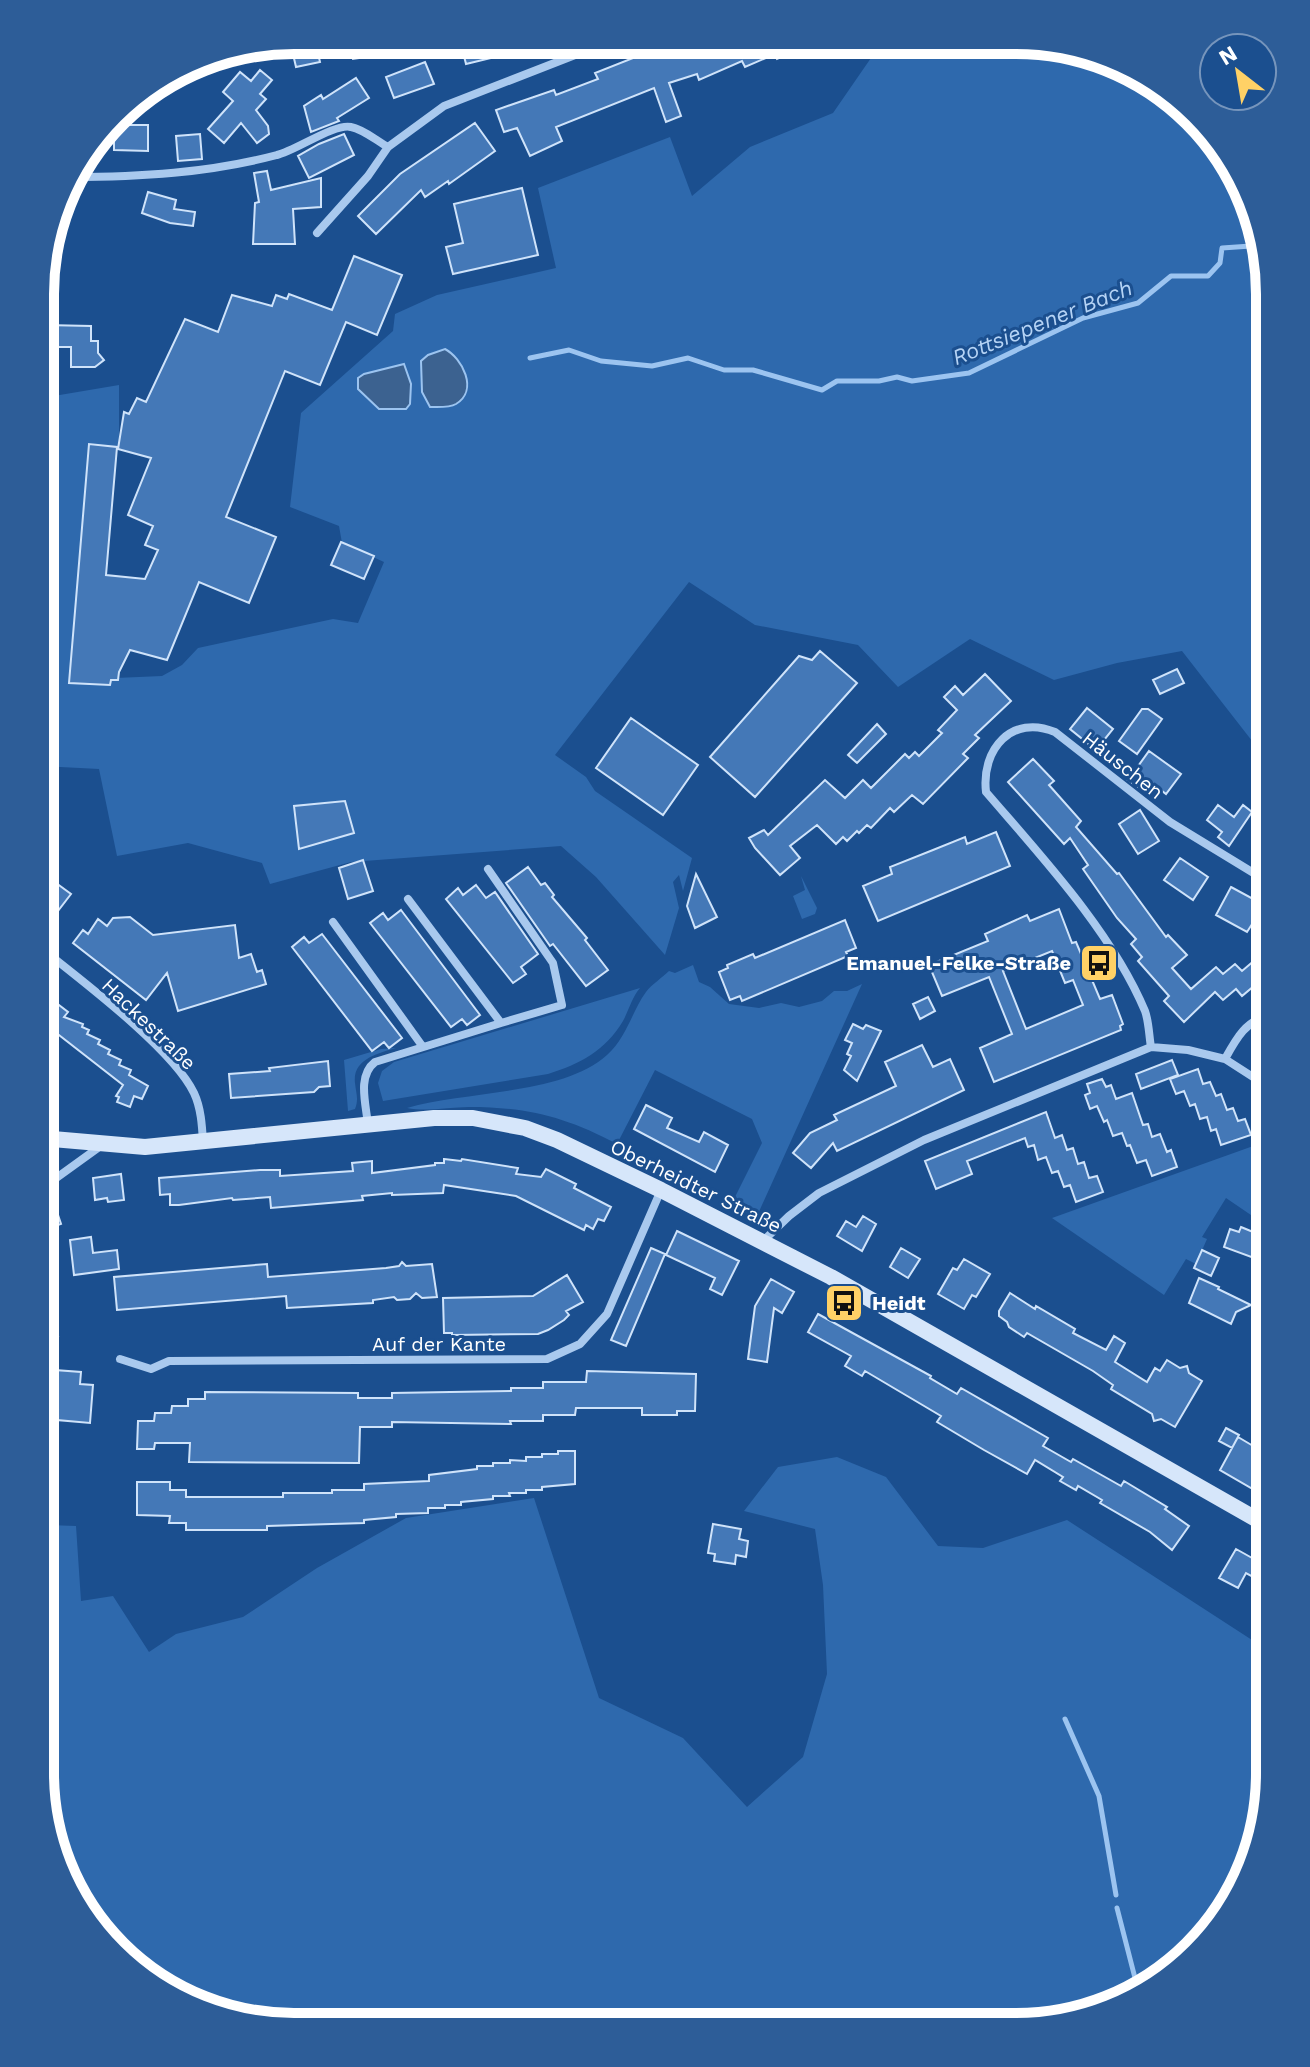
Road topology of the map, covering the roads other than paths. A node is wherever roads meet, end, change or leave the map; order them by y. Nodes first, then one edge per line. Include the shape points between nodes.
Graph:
1 (576, 55) edge
2 (388, 147) junction
3 (85, 176) edge
4 (317, 233) dead end
5 (488, 869) dead end
6 (1256, 874) edge
7 (408, 899) dead end
8 (333, 922) dead end
9 (54, 959) edge
10 (1256, 1020) edge
11 (501, 1023) junction
12 (423, 1047) junction
13 (1151, 1047) junction
14 (1225, 1059) junction
15 (1255, 1079) edge
16 (368, 1125) junction
17 (54, 1139) edge
18 (203, 1143) junction
19 (103, 1145) junction
20 (54, 1180) edge
21 (661, 1190) junction
22 (763, 1241) junction
23 (120, 1359) dead end
24 (1255, 1519) edge

1 - 2 street via 444,106
2 - 3 street via 350,126 280,155 225,168
2 - 4 street
5 - 11 street via 553,963 562,1005
6 - 13 street, Häuschen via 1170,822 1039,725 1000,741 986,763 986,792 1066,885 1110,950 1146,1014
7 - 11 street
8 - 12 street
9 - 18 street, Hackestraße via 181,1072 195,1097
10 - 14 street via 1241,1031
11 - 12 street
12 - 16 street via 369,1067 364,1083
13 - 14 street
13 - 22 street via 924,1140 819,1193
14 - 15 street
16 - 18 street, Oberheidter Straße
16 - 21 street, Oberheidter Straße via 434,1118 501,1122 557,1140
17 - 19 street, Oberheidter Straße
18 - 19 street, Oberheidter Straße
19 - 20 street
21 - 22 street, Oberheidter Straße
21 - 23 street, Auf der Kante via 607,1314 580,1344 547,1359 169,1361 151,1369
22 - 24 street, Oberheidter Straße

